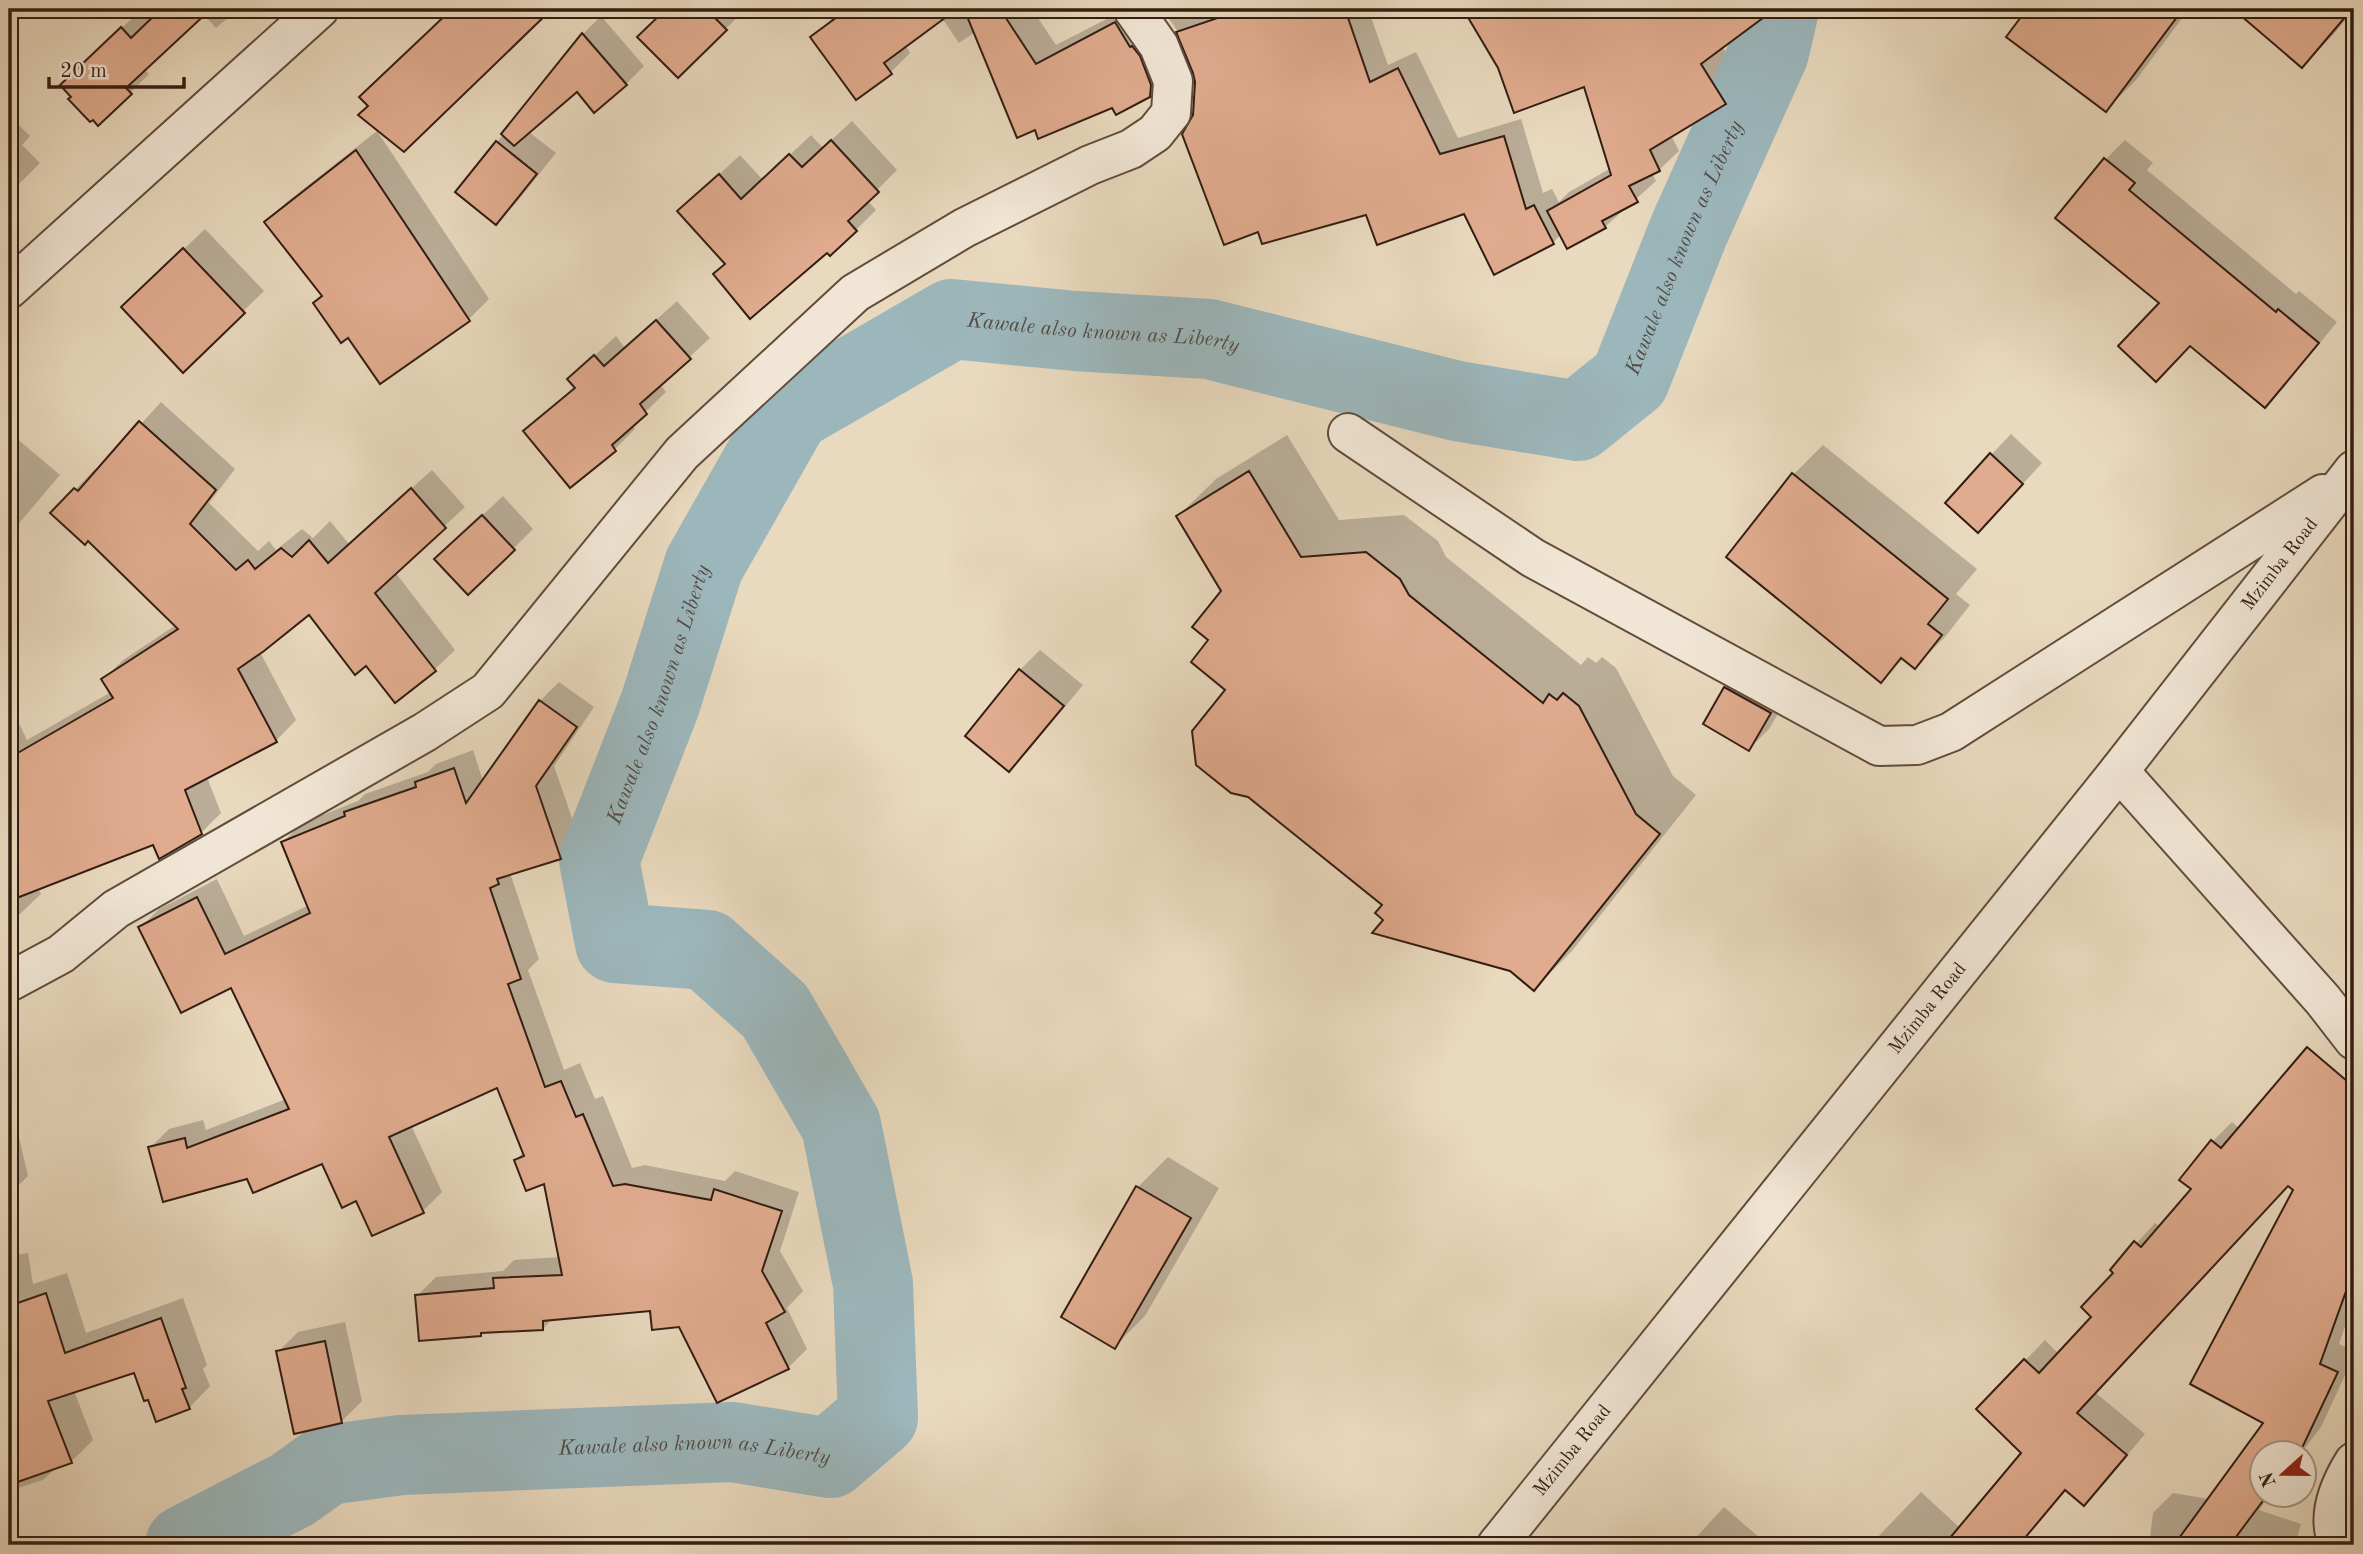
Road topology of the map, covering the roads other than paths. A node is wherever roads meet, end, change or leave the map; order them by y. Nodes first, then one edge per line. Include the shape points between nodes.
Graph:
1 (319, 9) edge
2 (1133, 9) edge
3 (9, 289) edge
4 (1348, 433) dead end
5 (2351, 474) edge
6 (2119, 771) junction
7 (9, 982) edge
8 (2354, 1041) edge
9 (2354, 1462) edge
10 (1497, 1545) edge
11 (2339, 1545) edge

1 - 3 street
2 - 7 street via 1159,46 1173,81 1171,113 1155,133 1131,149 964,228 855,293 682,453 488,691 425,732 116,909 61,954
4 - 5 street via 1533,558 1879,746 1917,745 1951,732
5 - 6 street, Mzimba Road
6 - 8 street via 2323,1000
6 - 10 street, Mzimba Road
9 - 11 street via 2335,1500

